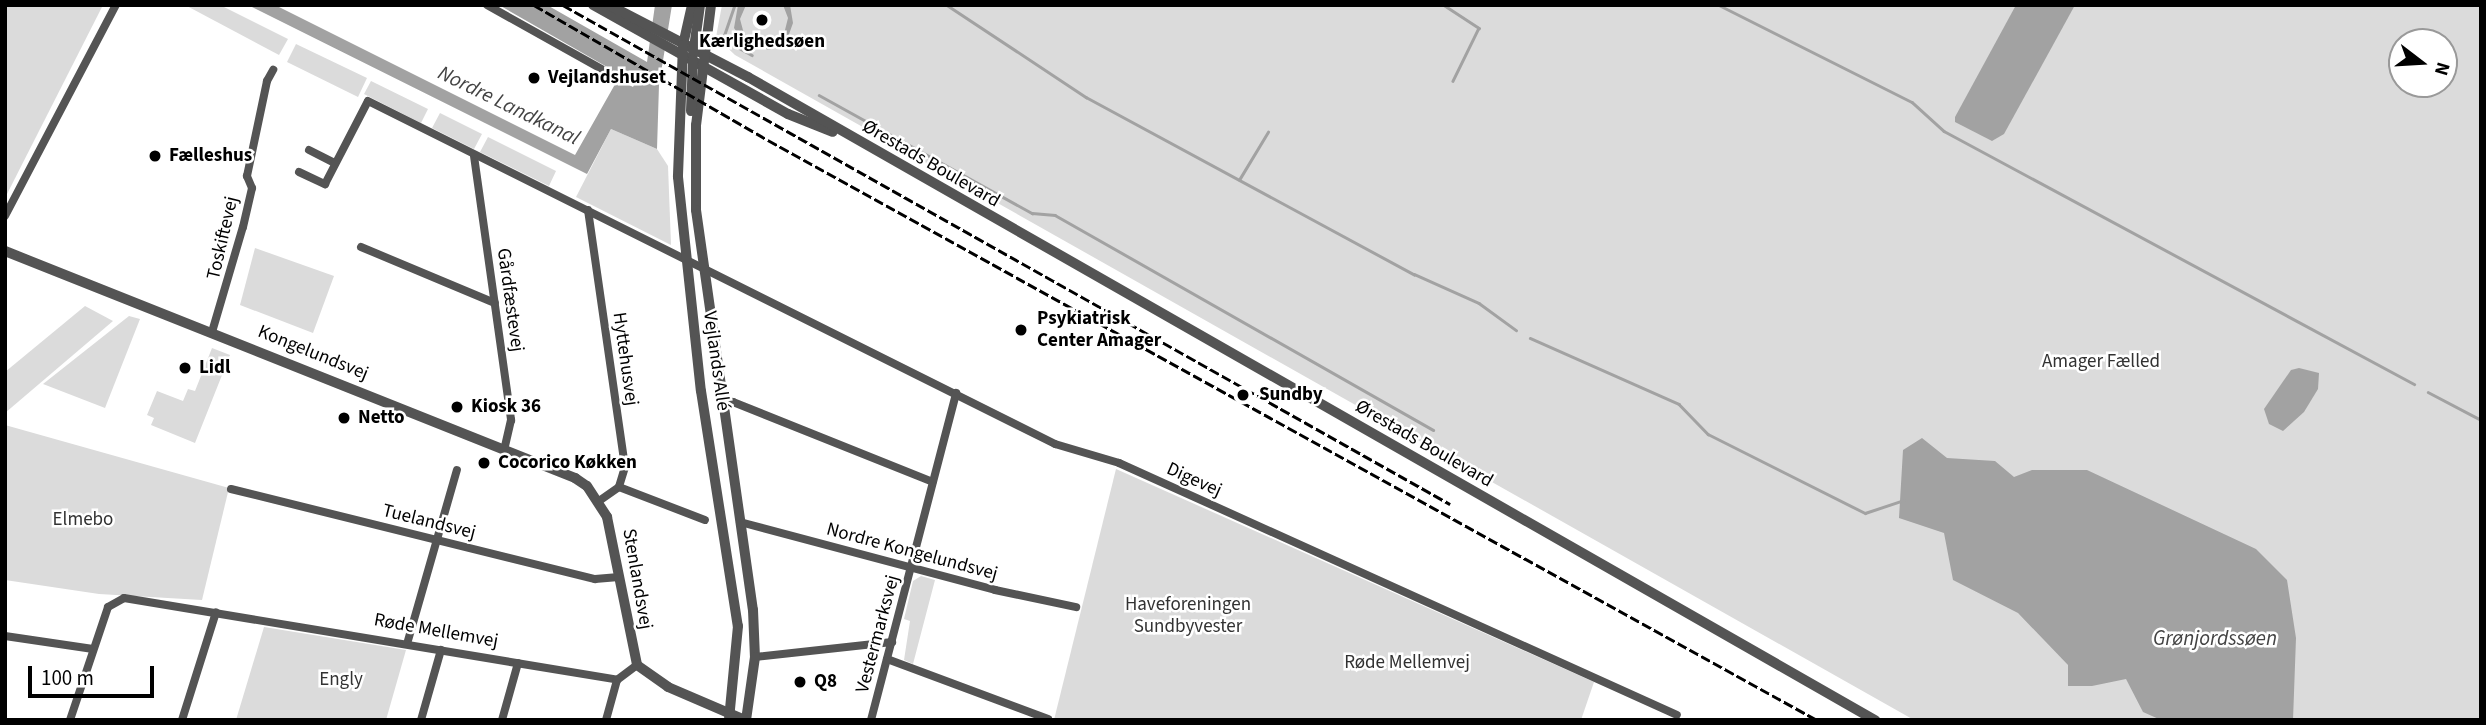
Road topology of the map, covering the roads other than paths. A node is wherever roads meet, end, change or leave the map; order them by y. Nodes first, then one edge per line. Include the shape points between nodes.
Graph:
1 (116, 5) edge
2 (486, 5) edge
3 (593, 5) edge
4 (609, 5) edge
5 (692, 5) edge
6 (700, 5) edge
7 (711, 5) edge
8 (645, 30) junction
9 (667, 43) junction
10 (692, 49) junction
11 (682, 57) junction
12 (697, 64) junction
13 (273, 70) dead end
14 (612, 75) dead end
15 (847, 136) junction
16 (309, 150) dead end
17 (474, 156) junction
18 (335, 163) junction
19 (299, 172) dead end
20 (588, 210) junction
21 (5, 216) edge
22 (361, 247) dead end
23 (5, 251) edge
24 (685, 256) junction
25 (703, 265) junction
26 (495, 303) junction
27 (212, 332) junction
28 (956, 393) junction
29 (722, 402) junction
30 (505, 447) junction
31 (457, 470) dead end
32 (933, 482) junction
33 (619, 487) junction
34 (231, 489) dead end
35 (599, 501) junction
36 (705, 520) dead end
37 (740, 522) junction
38 (437, 541) junction
39 (911, 568) junction
40 (619, 577) junction
41 (1076, 607) dead end
42 (216, 612) junction
43 (5, 636) edge
44 (892, 642) junction
45 (407, 644) junction
46 (93, 649) junction
47 (441, 650) junction
48 (755, 657) junction
49 (887, 660) junction
50 (517, 663) junction
51 (637, 665) junction
52 (617, 680) junction
53 (1677, 715) dead end
54 (730, 717) edge
55 (1048, 719) edge
56 (70, 720) edge
57 (182, 720) edge
58 (421, 720) edge
59 (502, 720) edge
60 (606, 720) edge
61 (745, 720) edge
62 (872, 720) edge
63 (1875, 720) edge

1 - 21 street
2 - 14 street
3 - 8 street, Ørestads Boulevard
4 - 8 street, Ørestads Boulevard
5 - 10 street, Vejlands Allé
6 - 10 street
7 - 10 street, Vejlands Allé
8 - 9 street, Ørestads Boulevard
9 - 10 street, Ørestads Boulevard
9 - 11 street, Ørestads Boulevard
10 - 11 street, Vejlands Allé
10 - 12 street
10 - 12 street, Vejlands Allé
10 - 15 street, Ørestads Boulevard
11 - 12 street, Ørestads Boulevard
11 - 24 street, Vejlands Allé via 678,177
12 - 15 street, Ørestads Boulevard via 803,121
12 - 25 street, Vejlands Allé via 690,122 696,130 696,210
13 - 27 street, Toskiftevej via 247,176 251,188 243,227
15 - 63 street, Ørestads Boulevard
16 - 18 street
17 - 18 street, Digevej via 368,101
17 - 20 street, Digevej
17 - 26 street, Gårdfæstevej
18 - 19 street via 325,184
20 - 24 street, Digevej
20 - 33 street, Hyttehusvej via 625,467
22 - 26 street
23 - 27 street, Kongelundsvej
24 - 25 street, Digevej
24 - 54 street, Vejlands Allé via 738,626
25 - 28 street, Digevej
25 - 29 street, Vejlands Allé
26 - 30 street, Gårdfæstevej via 511,419
27 - 30 street, Kongelundsvej
28 - 32 street, Vestermarksvej
28 - 53 street, Digevej via 1055,444 1119,463
29 - 32 street via 733,402
29 - 37 street, Vejlands Allé
30 - 35 street, Kongelundsvej via 563,470
31 - 38 street
32 - 39 street, Vestermarksvej
33 - 35 street
33 - 36 street
34 - 38 street, Tuelandsvej
35 - 40 street, Stenlandsvej via 612,533
37 - 39 street, Nordre Kongelundsvej
37 - 48 street, Vejlands Allé
38 - 40 street, Tuelandsvej via 600,580
38 - 45 street
39 - 41 street, Nordre Kongelundsvej
39 - 44 street, Vestermarksvej
40 - 51 street, Stenlandsvej
42 - 45 street, Røde Mellemvej
42 - 46 street, Røde Mellemvej via 124,598 108,607
42 - 57 street
43 - 46 street
44 - 48 street
44 - 49 street, Vestermarksvej
45 - 47 street, Røde Mellemvej
46 - 56 street
47 - 50 street, Røde Mellemvej
47 - 58 street
48 - 61 street, Vejlands Allé
49 - 55 street
49 - 62 street, Vestermarksvej
50 - 52 street, Røde Mellemvej
50 - 59 street
51 - 52 street
51 - 54 street via 668,687
52 - 60 street
54 - 61 street

